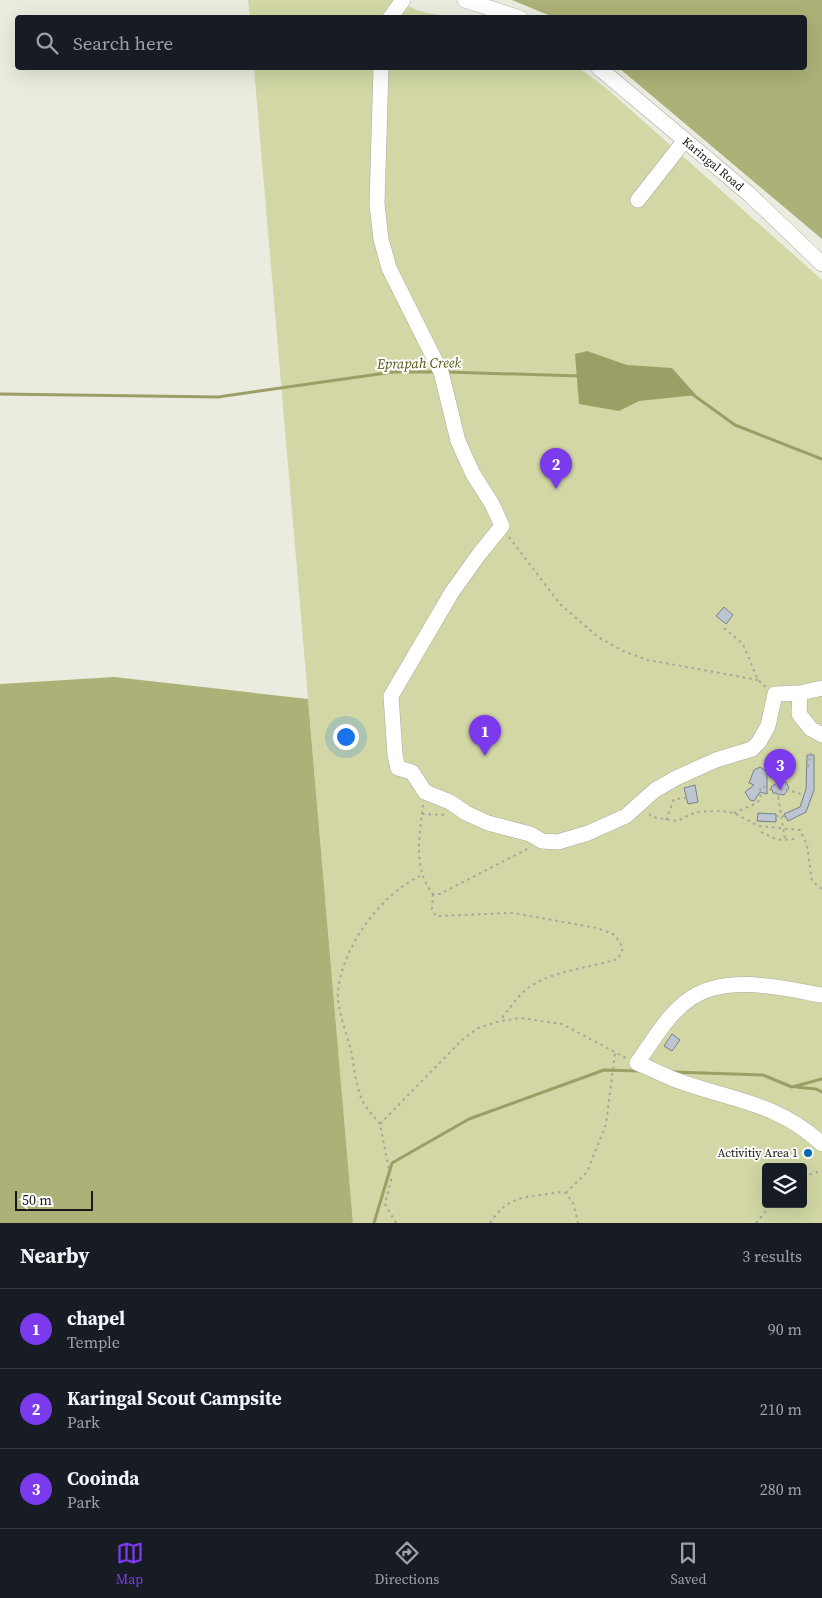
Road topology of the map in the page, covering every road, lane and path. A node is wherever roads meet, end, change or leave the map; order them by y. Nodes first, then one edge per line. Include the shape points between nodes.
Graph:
1 (404, 0) edge
2 (466, 0) edge
3 (392, 15) edge
4 (511, 15) edge
5 (381, 70) edge
6 (601, 70) edge
7 (685, 140) junction
8 (638, 200) dead end
9 (822, 264) edge
10 (502, 526) junction
11 (724, 628) dead end
12 (822, 688) edge
13 (800, 693) junction
14 (822, 734) edge
15 (811, 753) dead end
16 (808, 767) dead end
17 (425, 792) junction
18 (804, 794) dead end
19 (778, 796) junction
20 (687, 798) dead end
21 (638, 803) junction
22 (734, 813) junction
23 (776, 816) dead end
24 (780, 816) junction
25 (785, 816) dead end
26 (666, 820) junction
27 (783, 828) junction
28 (761, 832) dead end
29 (785, 839) junction
30 (796, 839) dead end
31 (542, 841) junction
32 (422, 874) junction
33 (822, 890) edge
34 (433, 894) junction
35 (822, 995) edge
36 (500, 1021) junction
37 (614, 1053) junction
38 (637, 1063) junction
39 (380, 1124) junction
40 (822, 1144) edge
41 (822, 1171) edge
42 (807, 1175) edge
43 (566, 1193) junction
44 (768, 1208) edge
45 (396, 1223) edge
46 (490, 1223) edge
47 (578, 1223) edge
48 (754, 1223) edge

1 - 3 street
2 - 4 street
5 - 10 street via 377,204 381,239 389,268 441,372 458,441
6 - 7 street, Karingal Road
7 - 8 street
7 - 9 street, Karingal Road via 749,194
10 - 11 path via 554,597 582,625 624,651 648,660 758,680 743,644
10 - 17 street via 452,592 390,696 398,768 412,772
12 - 13 street
13 - 14 street via 799,714 810,729
13 - 21 street via 775,694 768,726 752,749 716,760 676,778
15 - 16 path
17 - 31 street via 481,820 521,831
17 - 32 path via 419,852
18 - 19 path via 782,788
19 - 22 path via 762,786 757,802
19 - 24 path
20 - 26 path via 674,799
21 - 26 path via 652,817
21 - 31 street via 626,816 588,832 558,842
22 - 26 path via 696,812 677,820
22 - 27 path via 759,826
23 - 24 path
24 - 25 path
24 - 27 path
27 - 29 path
27 - 33 path via 800,830 807,845 812,881
28 - 29 path via 778,840
29 - 30 path
31 - 34 path via 440,894
32 - 34 path
32 - 39 path via 381,904 369,918 343,970 338,992 363,1101
34 - 36 path via 432,909 436,916 528,915 597,928 615,935 623,948 618,959 565,973 527,988
35 - 38 street via 769,986 710,990 690,998 672,1015
36 - 37 path via 540,1019 562,1024
36 - 39 path via 478,1028 461,1041
37 - 38 path
37 - 43 path via 606,1124 587,1172
38 - 40 street via 667,1076 771,1109
39 - 45 path via 391,1180 385,1204
41 - 42 path
43 - 46 path via 529,1195 509,1202
43 - 47 path via 573,1203
44 - 48 path

